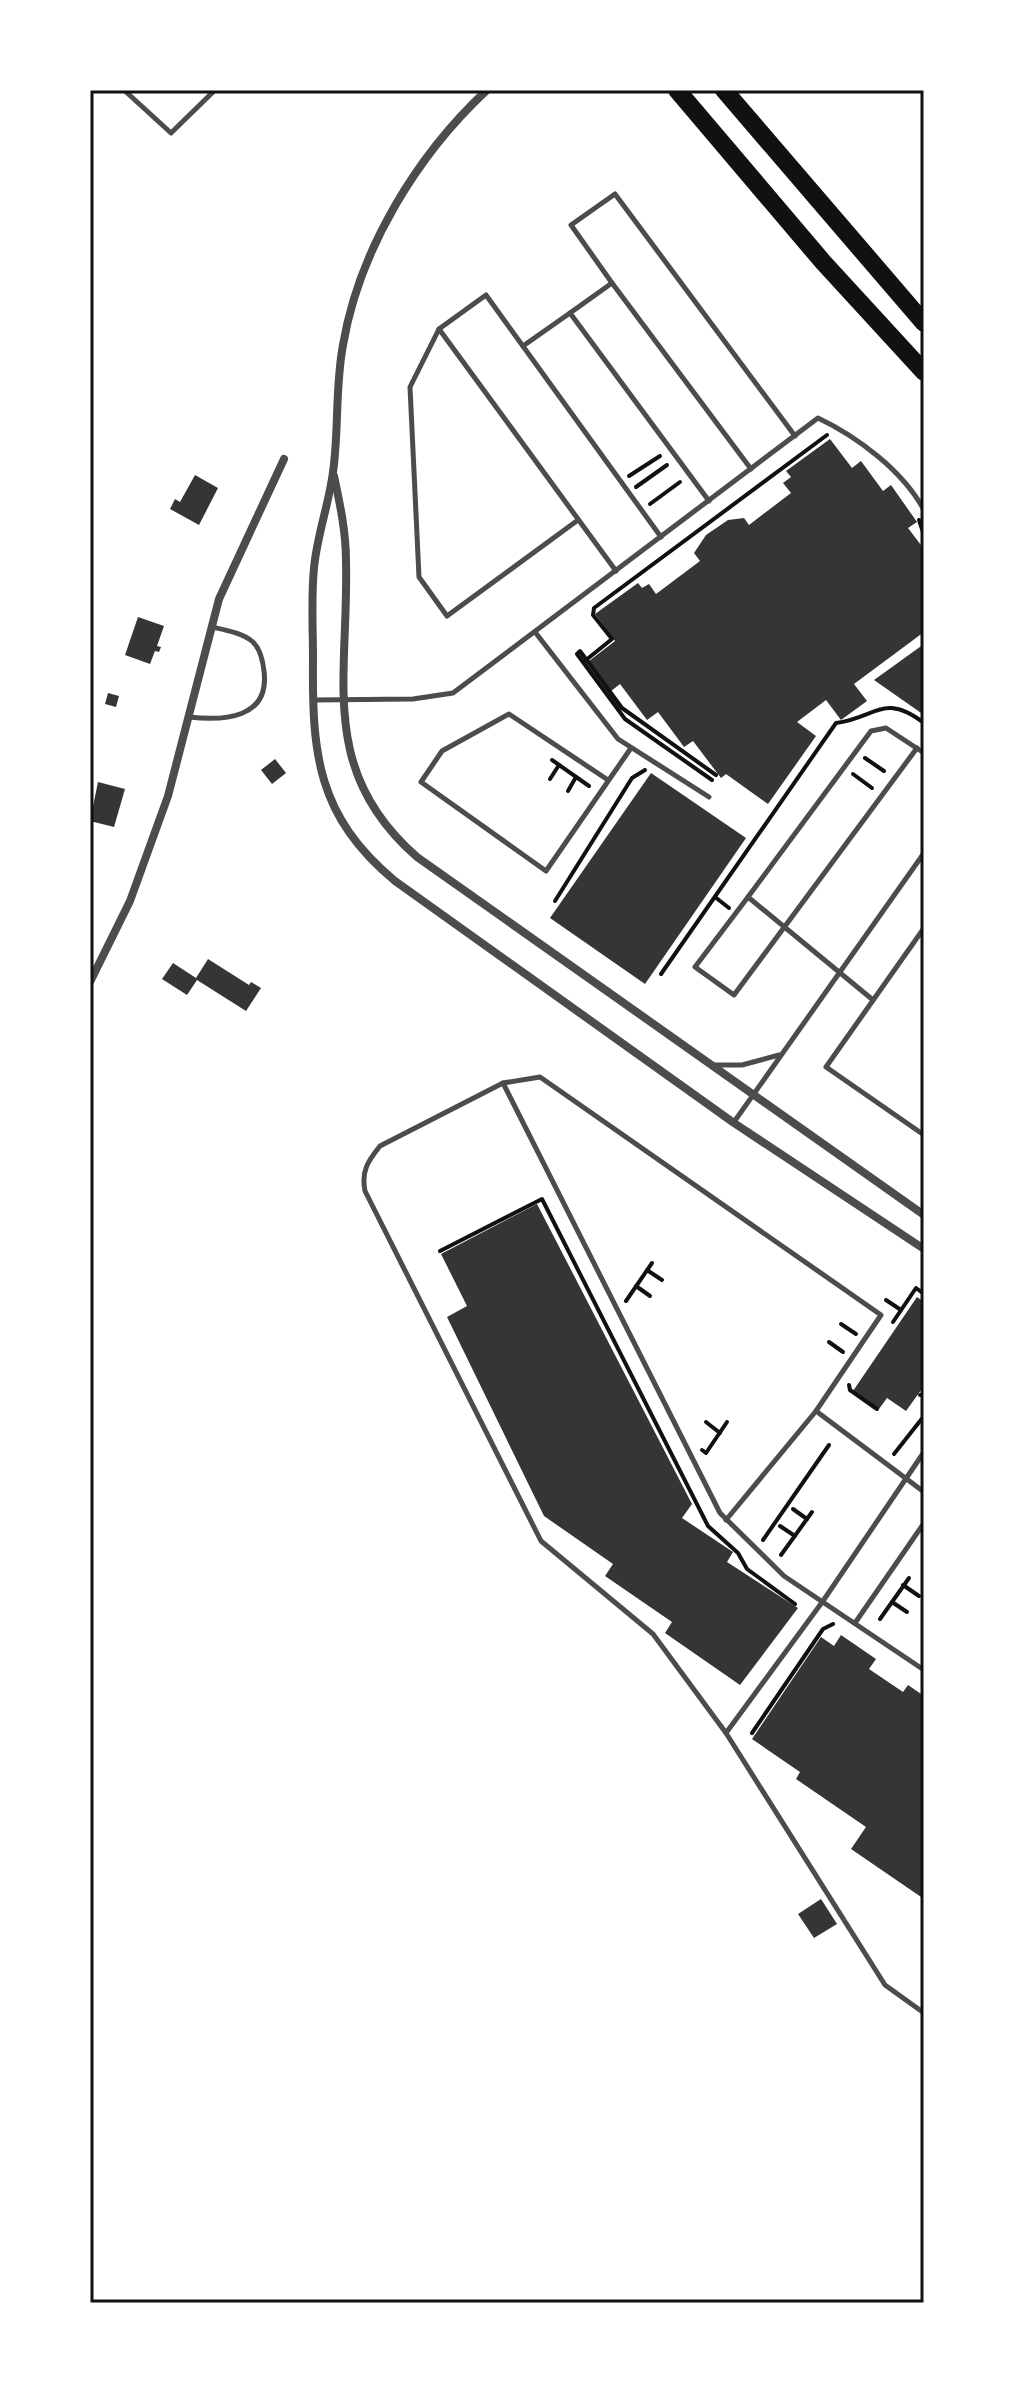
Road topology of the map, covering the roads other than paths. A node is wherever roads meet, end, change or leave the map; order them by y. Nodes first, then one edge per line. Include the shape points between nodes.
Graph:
1 (124, 90) edge
2 (215, 90) edge
3 (487, 90) edge
4 (677, 90) edge
5 (724, 90) edge
6 (612, 283) junction
7 (570, 313) junction
8 (924, 323) edge
9 (439, 329) junction
10 (523, 346) junction
11 (924, 372) edge
12 (795, 436) junction
13 (284, 459) dead end
14 (751, 469) junction
15 (333, 472) junction
16 (709, 501) junction
17 (924, 510) edge
18 (578, 520) junction
19 (661, 537) junction
20 (616, 571) junction
21 (210, 626) junction
22 (535, 632) junction
23 (344, 699) junction
24 (313, 700) junction
25 (188, 717) junction
26 (631, 748) junction
27 (917, 748) junction
28 (924, 753) edge
29 (608, 780) junction
30 (709, 797) dead end
31 (924, 853) edge
32 (748, 897) junction
33 (784, 927) junction
34 (924, 928) edge
35 (841, 974) junction
36 (90, 982) edge
37 (873, 1000) junction
38 (779, 1054) junction
39 (712, 1065) junction
40 (503, 1083) junction
41 (754, 1094) junction
42 (734, 1123) junction
43 (924, 1135) edge
44 (924, 1215) edge
45 (924, 1249) edge
46 (816, 1411) junction
47 (924, 1452) edge
48 (906, 1479) junction
49 (924, 1492) edge
50 (726, 1520) junction
51 (924, 1523) edge
52 (823, 1601) junction
53 (855, 1623) junction
54 (924, 1670) edge
55 (726, 1733) junction
56 (924, 2013) edge

1 - 2 lane via 171,133
3 - 15 street via 428,157 368,263 343,344
4 - 11 highway
5 - 8 highway
6 - 7 lane
6 - 12 lane via 571,225 615,194
6 - 14 lane
7 - 10 lane
7 - 16 lane
9 - 10 lane via 486,295
9 - 18 lane
9 - 18 lane via 410,387 419,577 447,616
10 - 19 lane
12 - 14 lane
12 - 17 lane via 818,418 832,425 895,473
13 - 21 street via 233,564
14 - 16 lane
15 - 23 street via 347,560
15 - 24 street via 314,569
16 - 19 lane
18 - 20 lane
19 - 20 lane
20 - 22 lane
21 - 25 street
21 - 25 lane via 253,642 263,659 265,682 257,702 241,715 221,721
22 - 23 lane via 453,693
22 - 26 lane via 606,727
23 - 24 lane
23 - 39 street via 353,767 394,838
24 - 42 street via 321,780 341,823 370,861
25 - 36 street via 146,860
26 - 29 lane
26 - 30 lane
27 - 28 lane
27 - 32 lane via 886,728 871,731
27 - 33 lane
29 - 29 lane via 546,871 421,782 442,751 509,714
31 - 35 lane
32 - 33 lane
32 - 33 lane via 695,967 734,995
33 - 35 lane
34 - 37 lane
35 - 37 lane
35 - 38 lane
37 - 43 lane via 826,1067
38 - 39 lane via 742,1065
38 - 41 lane
39 - 41 street
40 - 46 lane via 540,1077 881,1315
40 - 50 lane
40 - 55 lane via 380,1146 367,1163 365,1191 541,1541 653,1634
41 - 42 lane
41 - 44 street
42 - 45 street
46 - 48 lane
46 - 50 lane
47 - 48 lane
48 - 49 lane
48 - 52 lane
50 - 52 lane via 784,1576
51 - 53 lane
52 - 53 lane
52 - 55 lane
53 - 54 lane
55 - 56 lane via 885,1985

